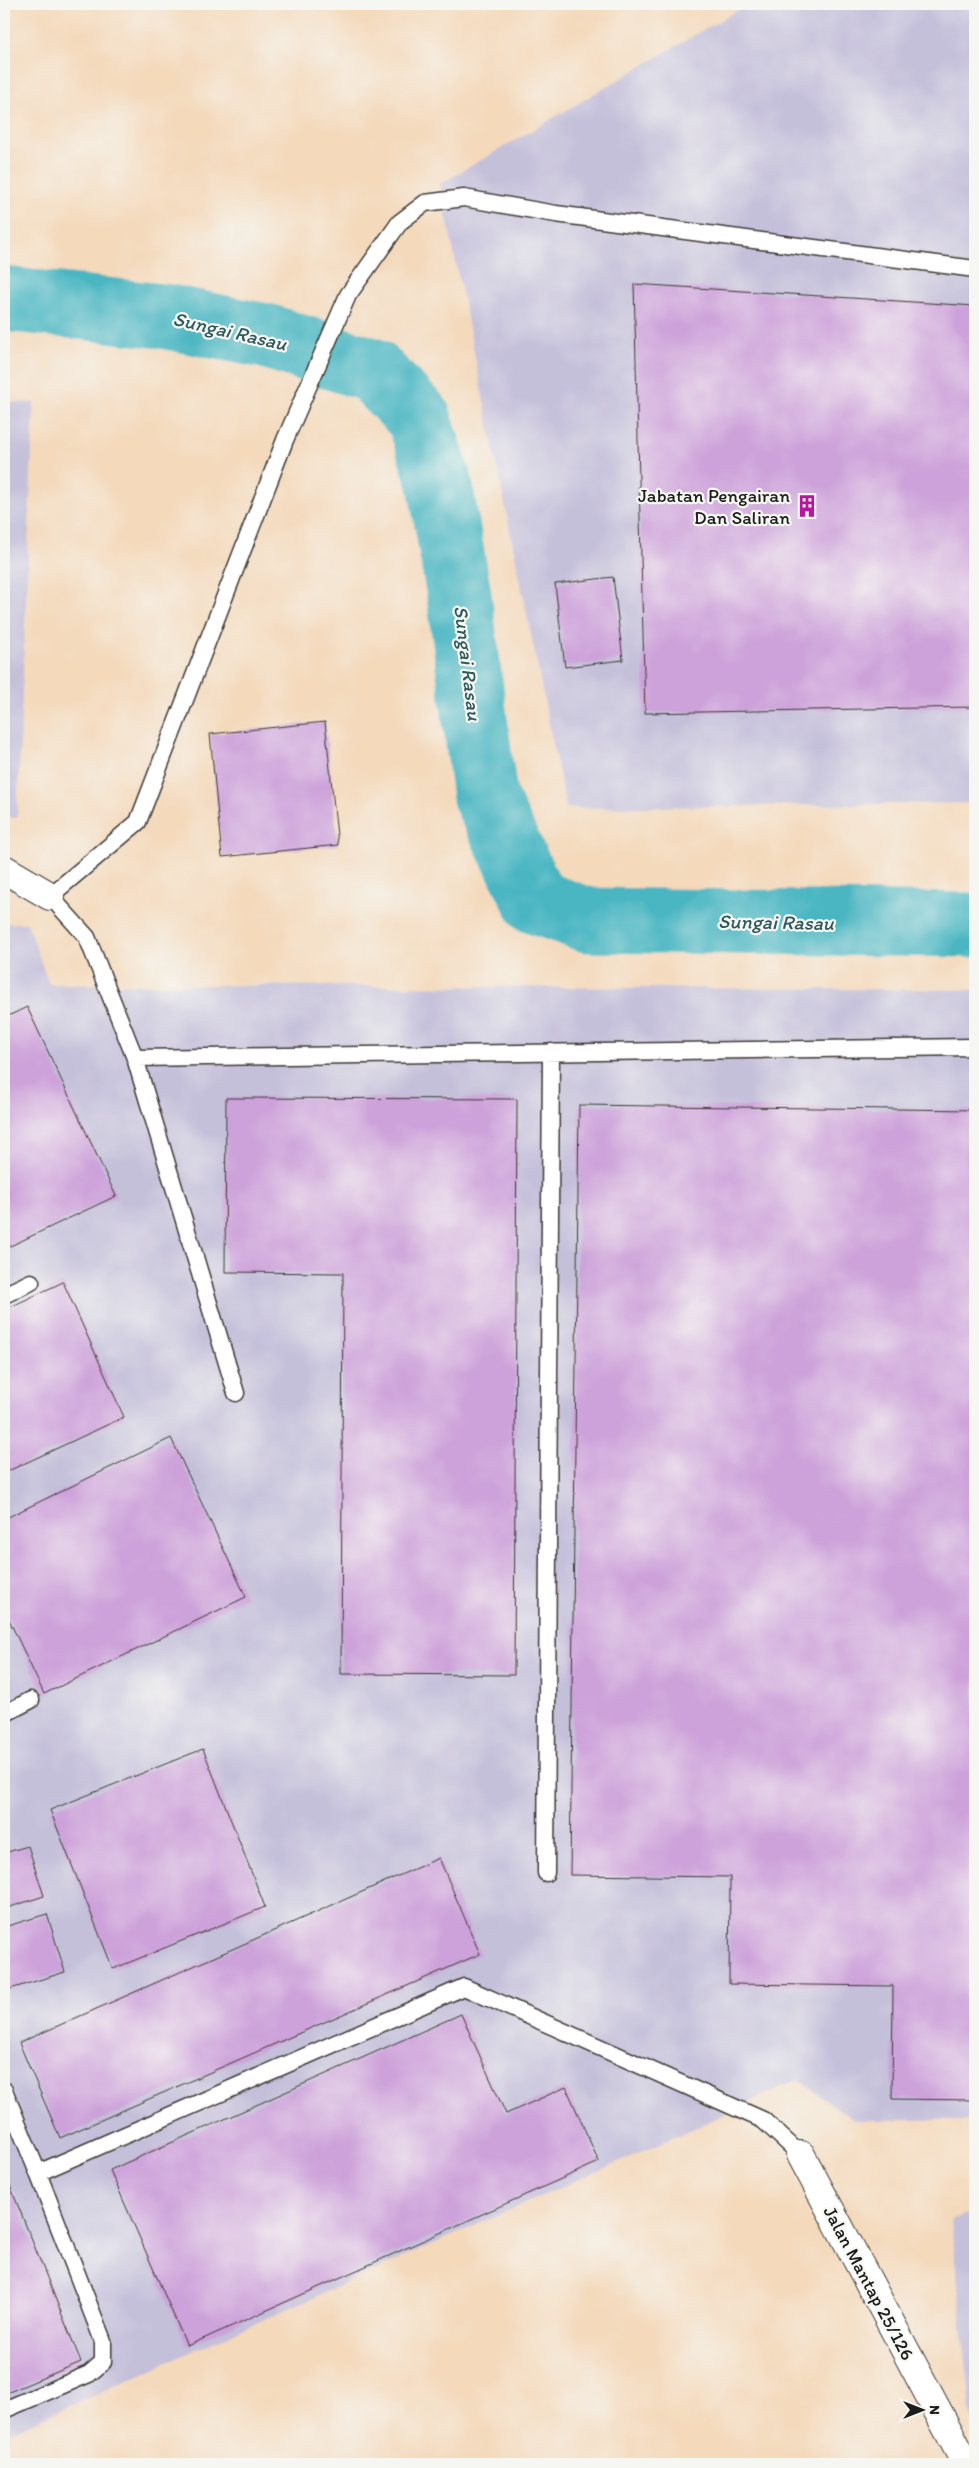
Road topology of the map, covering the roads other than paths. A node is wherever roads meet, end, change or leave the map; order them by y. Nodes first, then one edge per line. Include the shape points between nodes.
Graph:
1 (975, 269) edge
2 (4, 869) edge
3 (50, 896) junction
4 (975, 1047) edge
5 (551, 1052) junction
6 (135, 1058) junction
7 (31, 1282) dead end
8 (4, 1295) edge
9 (236, 1393) dead end
10 (31, 1700) dead end
11 (4, 1714) edge
12 (546, 1873) dead end
13 (4, 2090) edge
14 (801, 2155) joint
15 (38, 2173) junction
16 (4, 2410) edge
17 (966, 2464) edge

1 - 3 lane via 556,214 464,198 425,203 400,222 348,295 285,440 138,822
2 - 3 street
3 - 6 lane via 87,937
4 - 5 lane
5 - 6 lane
5 - 12 lane
6 - 9 lane
7 - 8 lane
10 - 11 lane
13 - 15 lane
14 - 15 lane via 763,2120 464,1987
14 - 17 street, Jalan Mantap 25/126
15 - 16 lane via 102,2341 102,2362 89,2374

